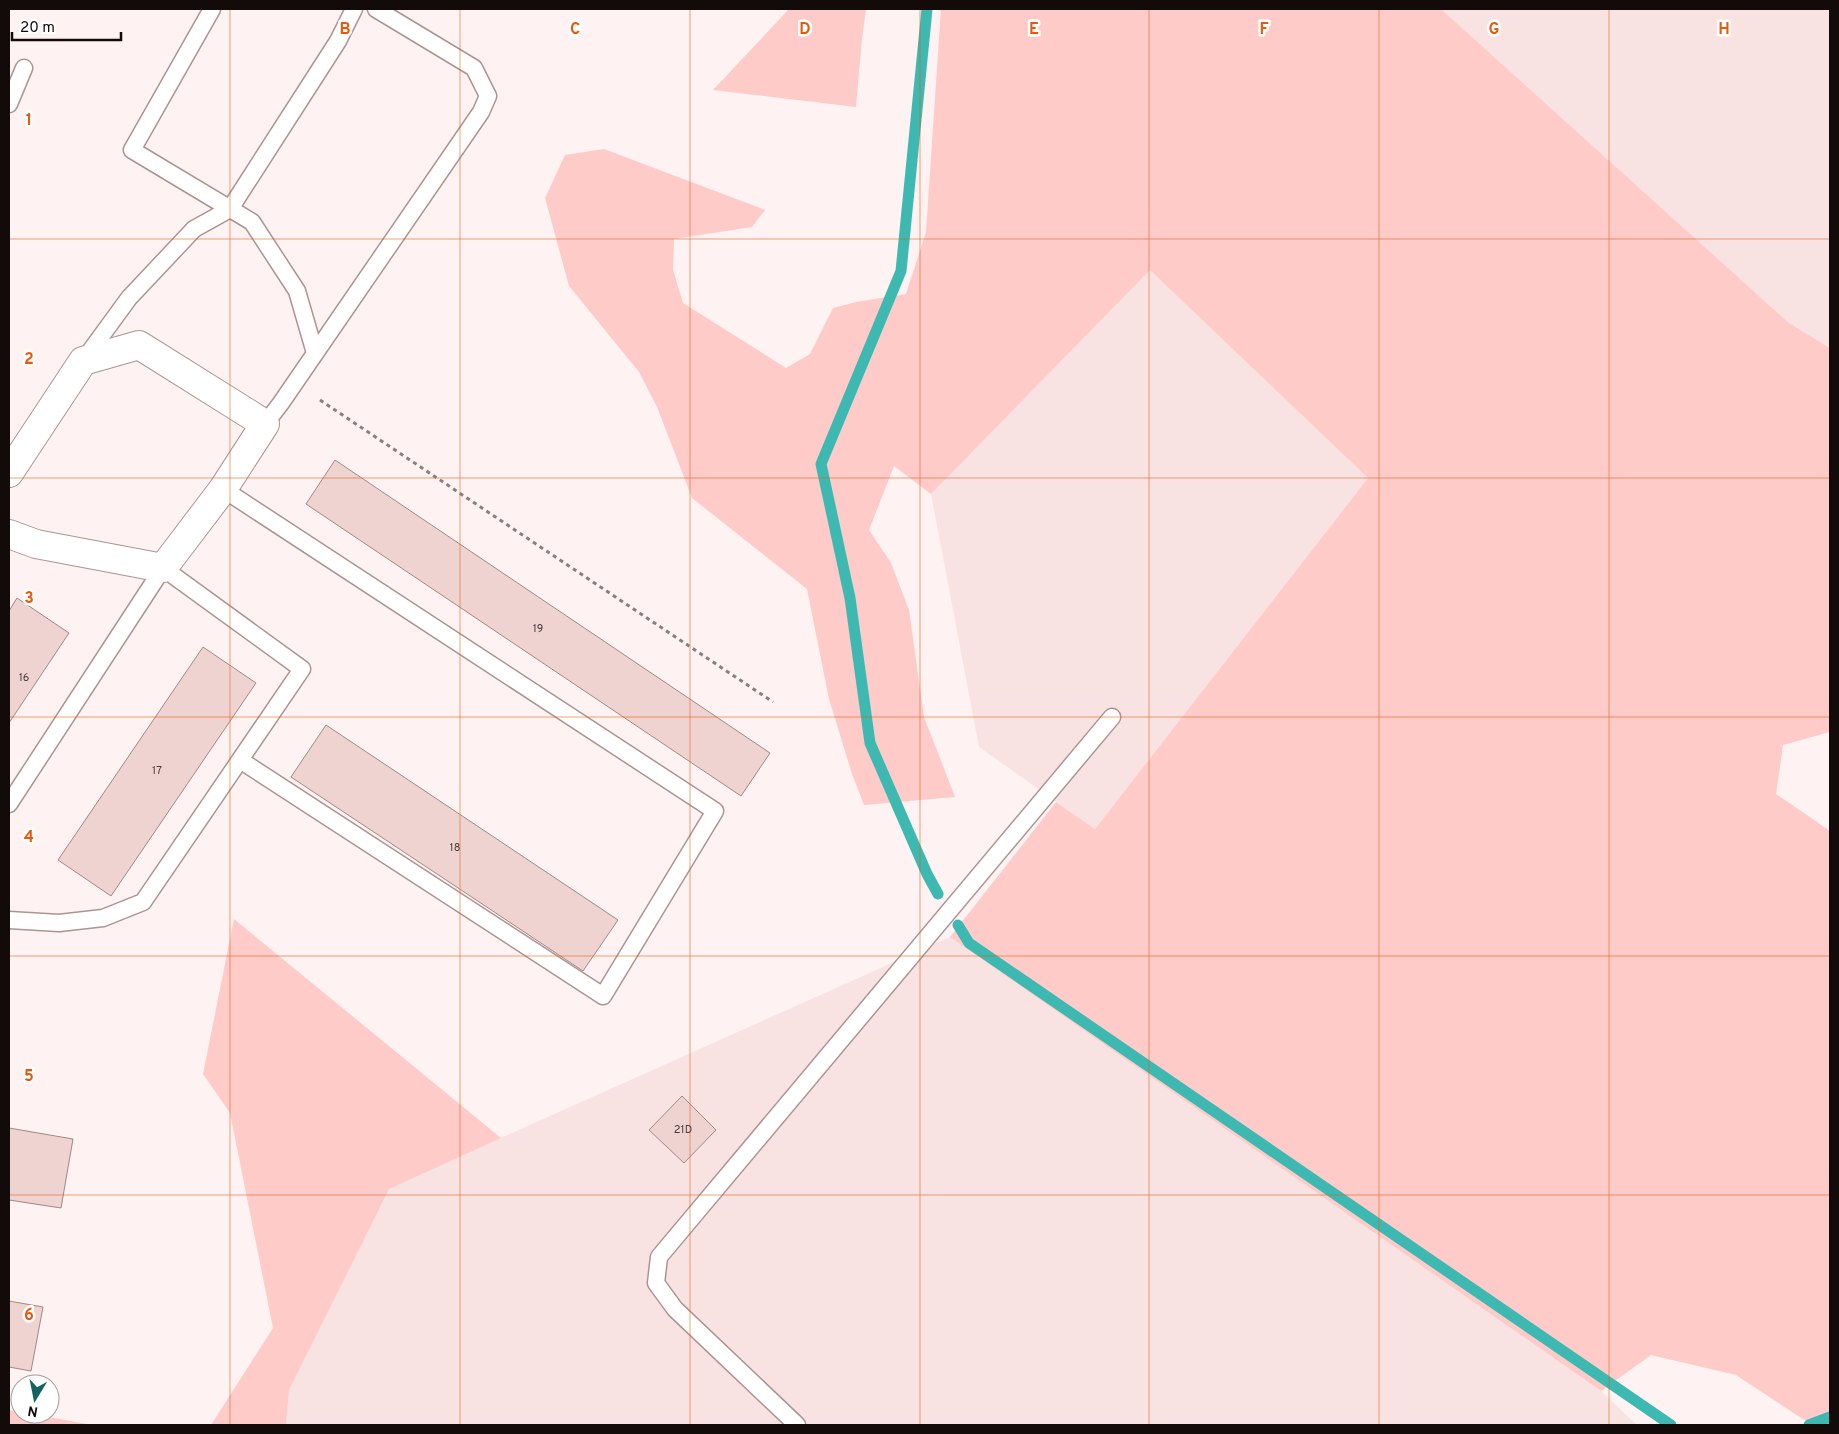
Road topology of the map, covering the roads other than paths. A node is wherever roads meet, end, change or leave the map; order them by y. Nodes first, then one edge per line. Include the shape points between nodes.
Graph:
1 (212, 9) edge
2 (354, 9) edge
3 (376, 9) edge
4 (24, 68) dead end
5 (9, 104) edge
6 (230, 210) junction
7 (315, 353) junction
8 (83, 361) junction
9 (265, 424) junction
10 (9, 472) edge
11 (223, 489) junction
12 (9, 534) edge
13 (163, 568) junction
14 (1112, 717) dead end
15 (240, 760) junction
16 (9, 804) edge
17 (9, 920) edge
18 (797, 1425) edge

1 - 6 lane via 132,150
2 - 6 lane via 338,41
3 - 7 lane via 474,68 488,96 481,112
4 - 5 lane
6 - 7 lane via 252,222 298,291
6 - 8 lane via 194,229 129,298
7 - 9 lane
8 - 9 street via 139,345
8 - 10 street
9 - 11 street
11 - 13 street
11 - 15 lane via 716,811 603,996
12 - 13 street via 36,544
13 - 15 lane via 302,669
13 - 16 lane
14 - 18 lane via 659,1257 656,1283 675,1309
15 - 17 lane via 143,902 103,918 59,923

